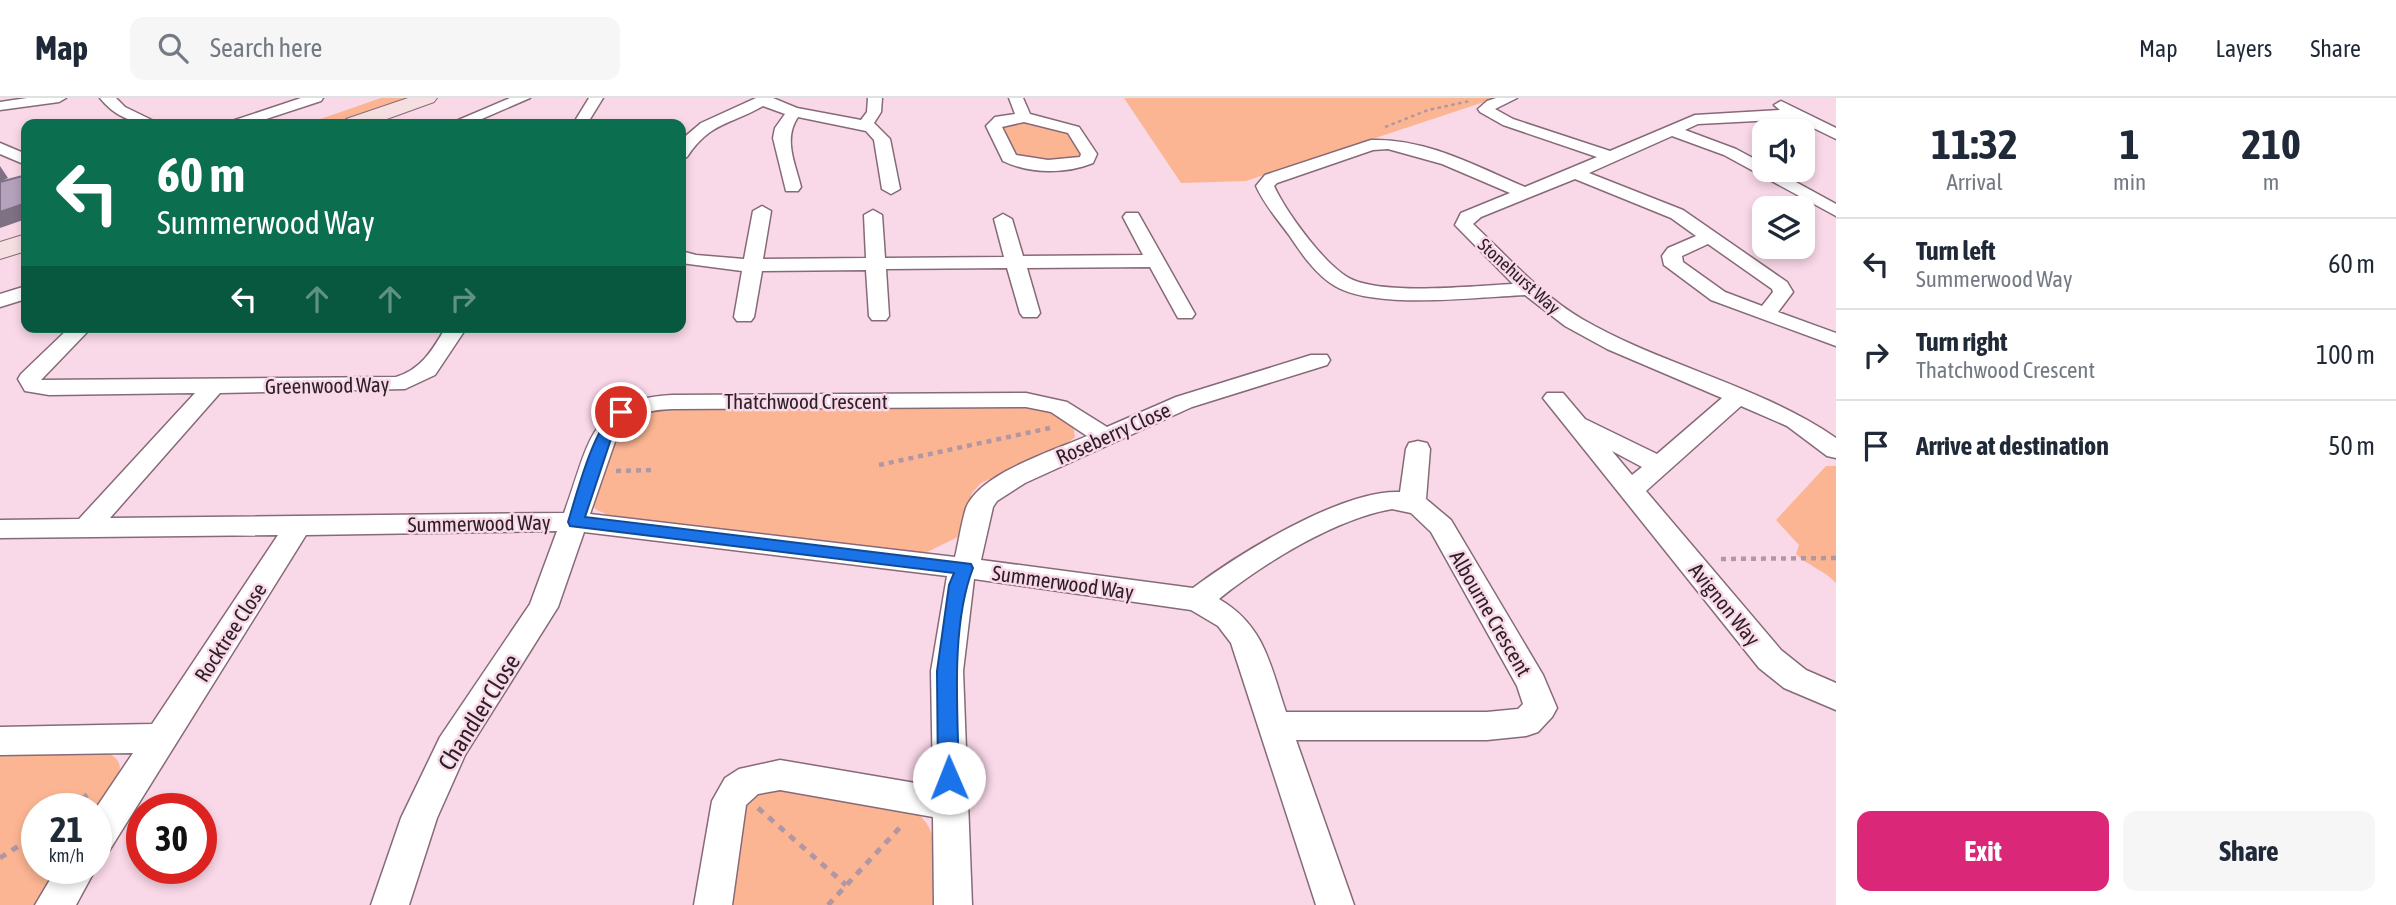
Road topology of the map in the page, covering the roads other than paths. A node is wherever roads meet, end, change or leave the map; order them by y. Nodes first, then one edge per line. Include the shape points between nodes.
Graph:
1 (60, 98) edge
2 (107, 98) edge
3 (316, 98) edge
4 (427, 98) edge
5 (523, 98) edge
6 (596, 98) edge
7 (875, 98) edge
8 (1016, 98) edge
9 (1510, 98) edge
10 (1771, 98) edge
11 (764, 99) edge
12 (0, 106) edge
13 (794, 112) junction
14 (1796, 114) junction
15 (1024, 117) junction
16 (141, 119) edge
17 (252, 119) edge
18 (368, 119) edge
19 (470, 119) edge
20 (583, 119) edge
21 (866, 124) junction
22 (1673, 131) junction
23 (1836, 134) edge
24 (686, 143) edge
25 (0, 148) edge
26 (1611, 157) junction
27 (21, 158) edge
28 (1574, 173) junction
29 (792, 187) dead end
30 (891, 189) dead end
31 (1524, 192) junction
32 (762, 211) dead end
33 (1836, 211) edge
34 (873, 215) dead end
35 (1132, 217) dead end
36 (1003, 219) dead end
37 (1710, 236) junction
38 (21, 244) edge
39 (0, 251) edge
40 (686, 258) edge
41 (1157, 261) junction
42 (1015, 262) junction
43 (877, 264) junction
44 (753, 265) junction
45 (1530, 289) junction
46 (21, 294) edge
47 (0, 302) edge
48 (1030, 313) dead end
49 (1185, 314) dead end
50 (878, 316) dead end
51 (1766, 316) junction
52 (744, 317) dead end
53 (76, 333) edge
54 (453, 333) edge
55 (1836, 341) edge
56 (1318, 360) dead end
57 (213, 387) junction
58 (1739, 396) junction
59 (1555, 398) dead end
60 (1574, 421) junction
61 (1103, 436) junction
62 (1418, 449) dead end
63 (1836, 450) edge
64 (1659, 465) junction
65 (1631, 490) junction
66 (1412, 503) junction
67 (576, 522) junction
68 (298, 525) junction
69 (88, 526) junction
70 (0, 528) edge
71 (965, 568) junction
72 (1198, 600) junction
73 (1836, 697) edge
74 (1275, 726) junction
75 (161, 738) junction
76 (0, 741) edge
77 (937, 802) junction
78 (112, 814) edge
79 (68, 884) edge
80 (54, 905) edge
81 (390, 905) edge
82 (713, 905) edge
83 (953, 905) edge
84 (1335, 905) edge

1 - 12 street
2 - 16 street
3 - 17 street
4 - 18 main road
5 - 19 street
6 - 20 street
7 - 21 street via 874,112
8 - 15 street
9 - 26 street via 1485,110
10 - 14 street
11 - 13 street
11 - 24 street via 700,129
13 - 21 street
13 - 29 street via 781,138
14 - 22 street via 1703,117
14 - 23 street
15 - 15 street via 1000,120 994,126 1013,161 1072,164 1087,160 1074,130
21 - 30 street via 882,139
22 - 26 street, Stonehurst Way
22 - 33 street via 1723,149
25 - 27 street
26 - 28 street, Stonehurst Way
28 - 31 street, Stonehurst Way
28 - 37 street via 1677,214
31 - 45 street, Stonehurst Way via 1467,217 1464,225
31 - 45 street via 1413,148 1388,143 1271,179 1265,186 1333,276 1352,287 1387,292
32 - 44 street
34 - 43 street
35 - 41 street
36 - 42 street
37 - 51 street via 1780,286 1782,296
37 - 51 street via 1675,252 1674,265 1718,296
38 - 39 main road
40 - 44 street
41 - 42 street
41 - 49 street
42 - 43 street
42 - 48 street
43 - 44 street
43 - 50 street
44 - 52 street
45 - 58 street, Stonehurst Way via 1585,329
46 - 47 street
51 - 55 street
53 - 57 street, Greenwood Way via 36,370 29,379 33,386
54 - 57 street, Greenwood Way via 430,369 408,382
56 - 61 street, Roseberry Close via 1184,402
57 - 69 street
58 - 63 street, Stonehurst Way via 1795,421
58 - 64 street
59 - 60 street, Avignon Way
60 - 64 street, Avignon Way
60 - 65 street, Avignon Way
61 - 67 street, Thatchwood Crescent via 1059,407 1026,400 653,402 631,408 616,418 606,433
61 - 71 street, Roseberry Close via 988,495 980,507
62 - 66 street
64 - 65 street
65 - 73 street, Avignon Way via 1782,670
66 - 72 street via 1376,502 1334,519 1235,572
66 - 74 street, Albourne Crescent via 1441,527 1532,684 1541,708 1526,722 1487,726
67 - 68 street, Summerwood Way
67 - 71 street, Summerwood Way
67 - 81 street, Chandler Close via 536,619 452,747 419,818
68 - 69 street, Summerwood Way
68 - 75 street, Rocktree Close
69 - 70 street, Summerwood Way
71 - 72 street, Summerwood Way
71 - 77 street, Roseberry Close via 958,585 947,671
72 - 74 street, Summerwood Way via 1241,632
74 - 84 street, Summerwood Way
75 - 76 street
75 - 78 street, Rocktree Close
77 - 82 street via 780,775 758,778 737,789 729,801
77 - 83 street, Roseberry Close
79 - 80 street

